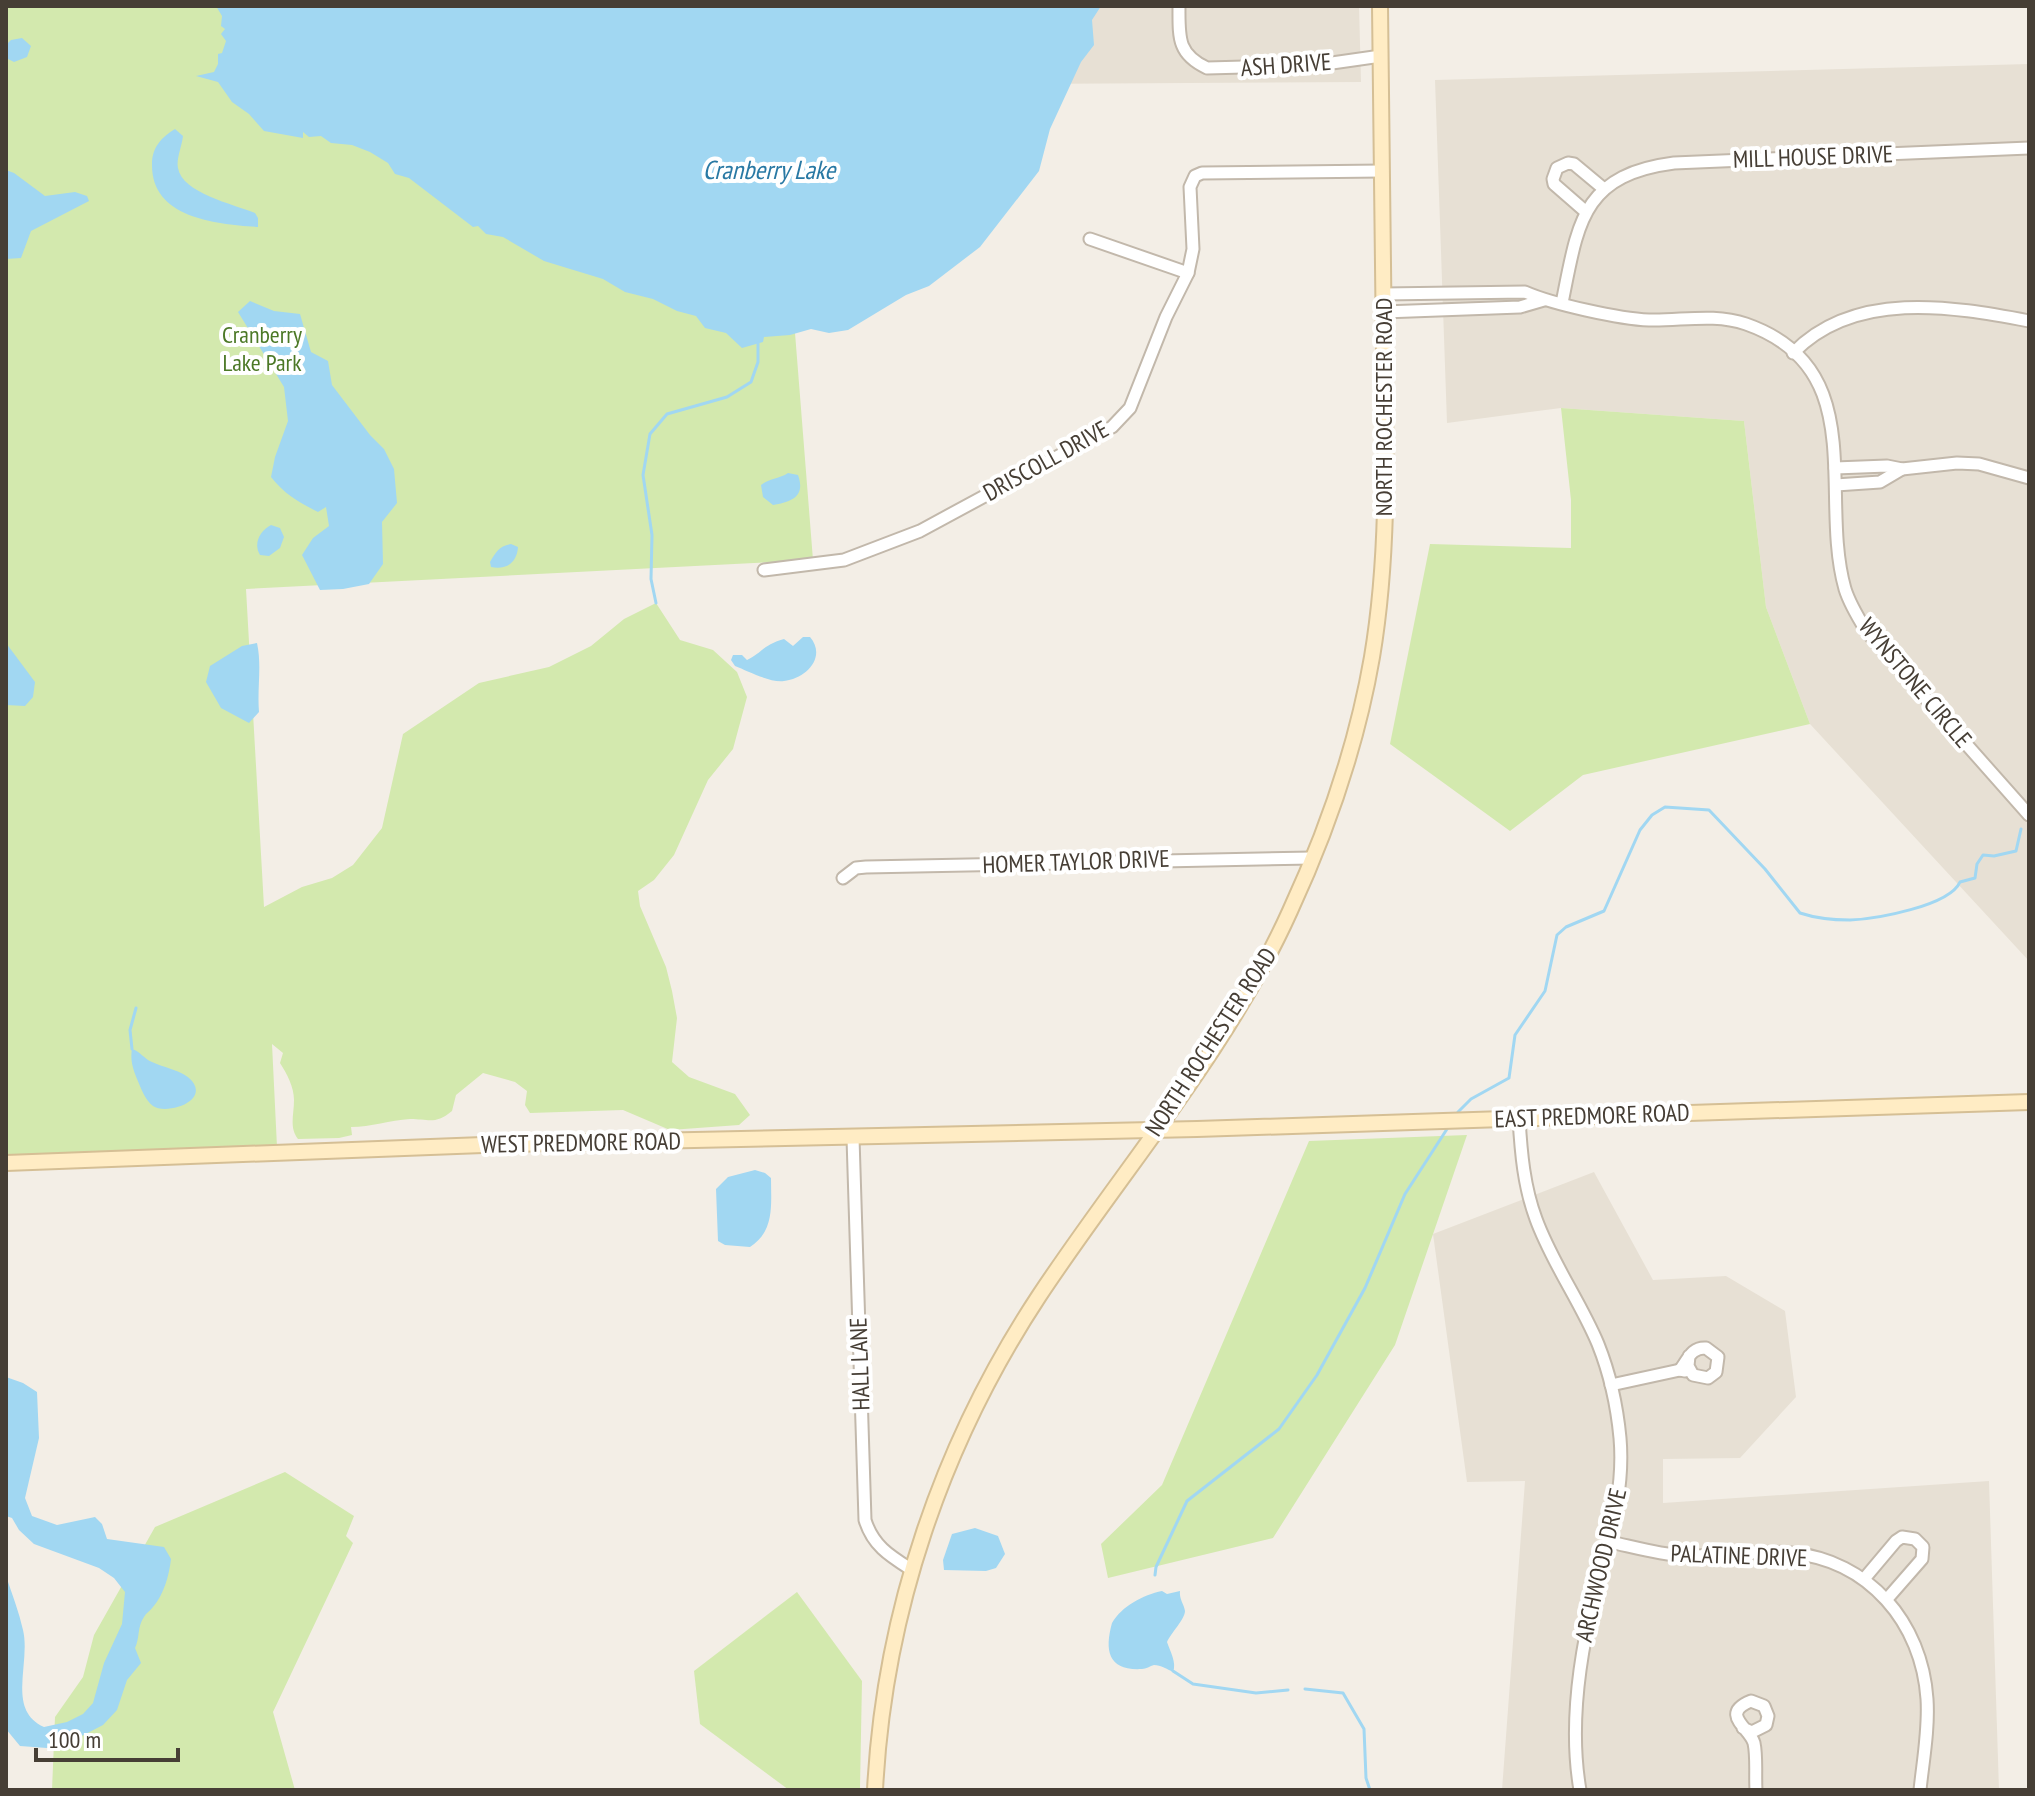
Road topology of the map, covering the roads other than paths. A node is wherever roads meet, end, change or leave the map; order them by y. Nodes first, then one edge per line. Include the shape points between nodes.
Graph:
1 (1179, 6) edge
2 (1380, 6) edge
3 (1381, 56) junction
4 (2029, 148) edge
5 (1382, 171) junction
6 (1604, 189) junction
7 (1585, 211) junction
8 (1090, 239) dead end
9 (1188, 273) junction
10 (1384, 294) junction
11 (1544, 300) junction
12 (1562, 303) junction
13 (1384, 312) junction
14 (2029, 321) edge
15 (1793, 353) junction
16 (1835, 468) junction
17 (1902, 469) junction
18 (2029, 478) edge
19 (1836, 485) junction
20 (764, 570) dead end
21 (2029, 815) edge
22 (1312, 858) junction
23 (843, 878) dead end
24 (2029, 1102) edge
25 (1519, 1118) junction
26 (1156, 1130) junction
27 (853, 1138) junction
28 (6, 1163) edge
29 (1689, 1356) junction
30 (1680, 1370) junction
31 (1693, 1375) junction
32 (1611, 1385) junction
33 (1610, 1542) junction
34 (912, 1570) junction
35 (1864, 1579) junction
36 (1887, 1599) junction
37 (1743, 1728) junction
38 (1762, 1729) junction
39 (1754, 1741) junction
40 (875, 1790) edge
41 (1580, 1790) edge
42 (1756, 1790) edge
43 (1920, 1790) edge

1 - 3 street, ASH DRIVE via 1183,51 1207,68 1318,65
2 - 3 street, NORTH ROCHESTER ROAD
3 - 5 street, NORTH ROCHESTER ROAD
4 - 6 street, MILL HOUSE DRIVE via 1674,163 1632,172
5 - 9 street, DRISCOLL DRIVE via 1195,176 1190,187 1193,249
5 - 10 street, NORTH ROCHESTER ROAD
6 - 7 street, MILL HOUSE DRIVE
6 - 7 street via 1574,164 1557,168 1554,184
7 - 12 street, MILL HOUSE DRIVE
8 - 9 street
9 - 20 street, DRISCOLL DRIVE via 1130,408 1112,427 920,531 836,562
10 - 11 street, WYNSTONE CIRCLE via 1511,291
10 - 13 street, NORTH ROCHESTER ROAD
11 - 12 street, WYNSTONE CIRCLE
11 - 13 street, WYNSTONE CIRCLE via 1520,307
12 - 15 street, WYNSTONE CIRCLE via 1647,320 1731,320 1755,328
13 - 22 street, NORTH ROCHESTER ROAD via 1386,487 1376,625 1349,752
14 - 15 street via 1946,308 1878,310 1835,322
15 - 16 street, WYNSTONE CIRCLE via 1825,397
16 - 17 street
16 - 19 street, WYNSTONE CIRCLE
17 - 18 street via 1968,463
17 - 19 street via 1880,482
19 - 21 street, WYNSTONE CIRCLE via 1841,570 1855,613
22 - 23 street, HOMER TAYLOR DRIVE via 866,867
22 - 26 street, NORTH ROCHESTER ROAD via 1250,988
24 - 25 street, EAST PREDMORE ROAD
25 - 26 street, EAST PREDMORE ROAD
25 - 32 street, ARCHWOOD DRIVE via 1536,1218 1596,1341
26 - 27 street, WEST PREDMORE ROAD
26 - 34 street, NORTH ROCHESTER ROAD via 1039,1296 989,1380 929,1515
27 - 28 street, WEST PREDMORE ROAD via 509,1144
27 - 34 street, HALL LANE via 865,1520 883,1552
29 - 30 street
29 - 31 street
29 - 31 street via 1706,1348 1718,1357 1712,1376
30 - 31 street
30 - 32 street
32 - 33 street, ARCHWOOD DRIVE via 1622,1479
33 - 35 street, PALATINE DRIVE via 1694,1556 1792,1553 1828,1561
33 - 41 street, ARCHWOOD DRIVE via 1581,1653 1576,1728
34 - 40 street, NORTH ROCHESTER ROAD via 885,1694
35 - 36 street, PALATINE DRIVE
35 - 36 street via 1896,1541 1915,1539 1923,1547 1922,1559
36 - 43 street, PALATINE DRIVE via 1911,1633 1925,1680 1928,1703
37 - 38 street
37 - 38 street via 1739,1710 1751,1701 1767,1711
37 - 39 street
38 - 39 street
39 - 42 street

